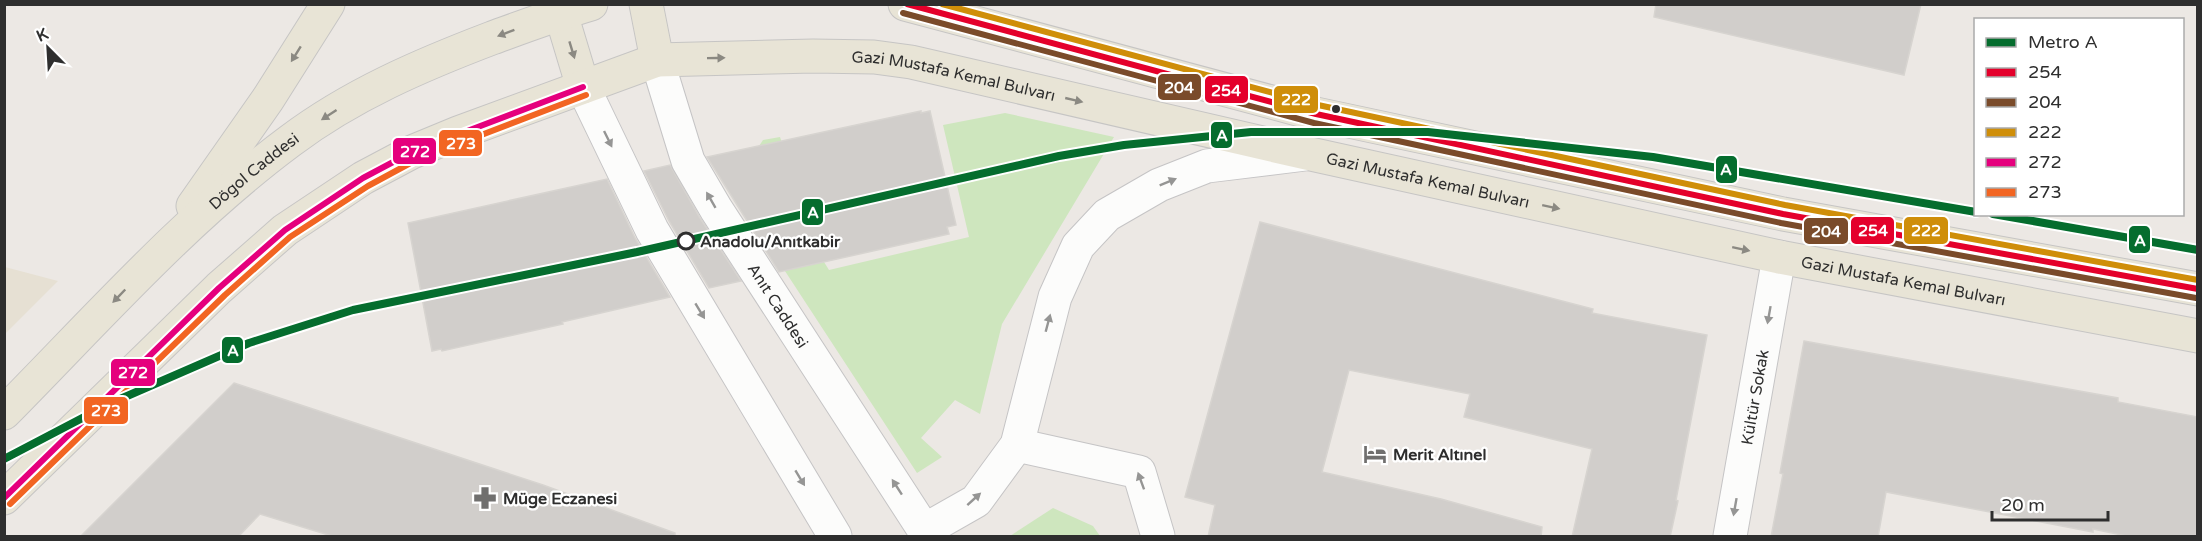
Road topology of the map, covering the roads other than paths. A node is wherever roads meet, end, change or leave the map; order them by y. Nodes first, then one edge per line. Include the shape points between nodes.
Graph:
1 (328, 4) edge
2 (646, 4) edge
3 (905, 4) edge
4 (570, 7) edge
5 (657, 60) junction
6 (583, 87) junction
7 (1306, 153) junction
8 (160, 255) junction
9 (1779, 257) junction
10 (2198, 289) edge
11 (2198, 336) edge
12 (4, 413) edge
13 (1017, 445) junction
14 (4, 498) edge
15 (927, 533) edge
16 (835, 537) edge
17 (1158, 537) edge
18 (1730, 537) edge

1 -> 8 main road
2 - 5 main road
3 - 10 main road via 1316,114 1783,214
4 -> 6 main road, Dögol Caddesi
4 -> 8 main road, Dögol Caddesi via 408,72 352,100 291,140
5 - 6 main road
5 -> 7 main road, Gazi Mustafa Kemal Bulvarı via 813,56 902,61
15 -> 5 main road, Anıt Caddesi via 688,161
6 - 14 main road via 412,152 363,178 285,230 219,288
6 -> 16 main road via 652,230
7 -> 9 main road, Gazi Mustafa Kemal Bulvarı
13 -> 7 main road via 1055,297 1078,246 1107,215 1159,185 1207,166
8 -> 12 main road, Dögol Caddesi
9 - 11 main road, Gazi Mustafa Kemal Bulvarı
9 -> 18 main road, Kültür Sokak
15 -> 13 main road via 976,501
17 -> 13 main road via 1138,472

